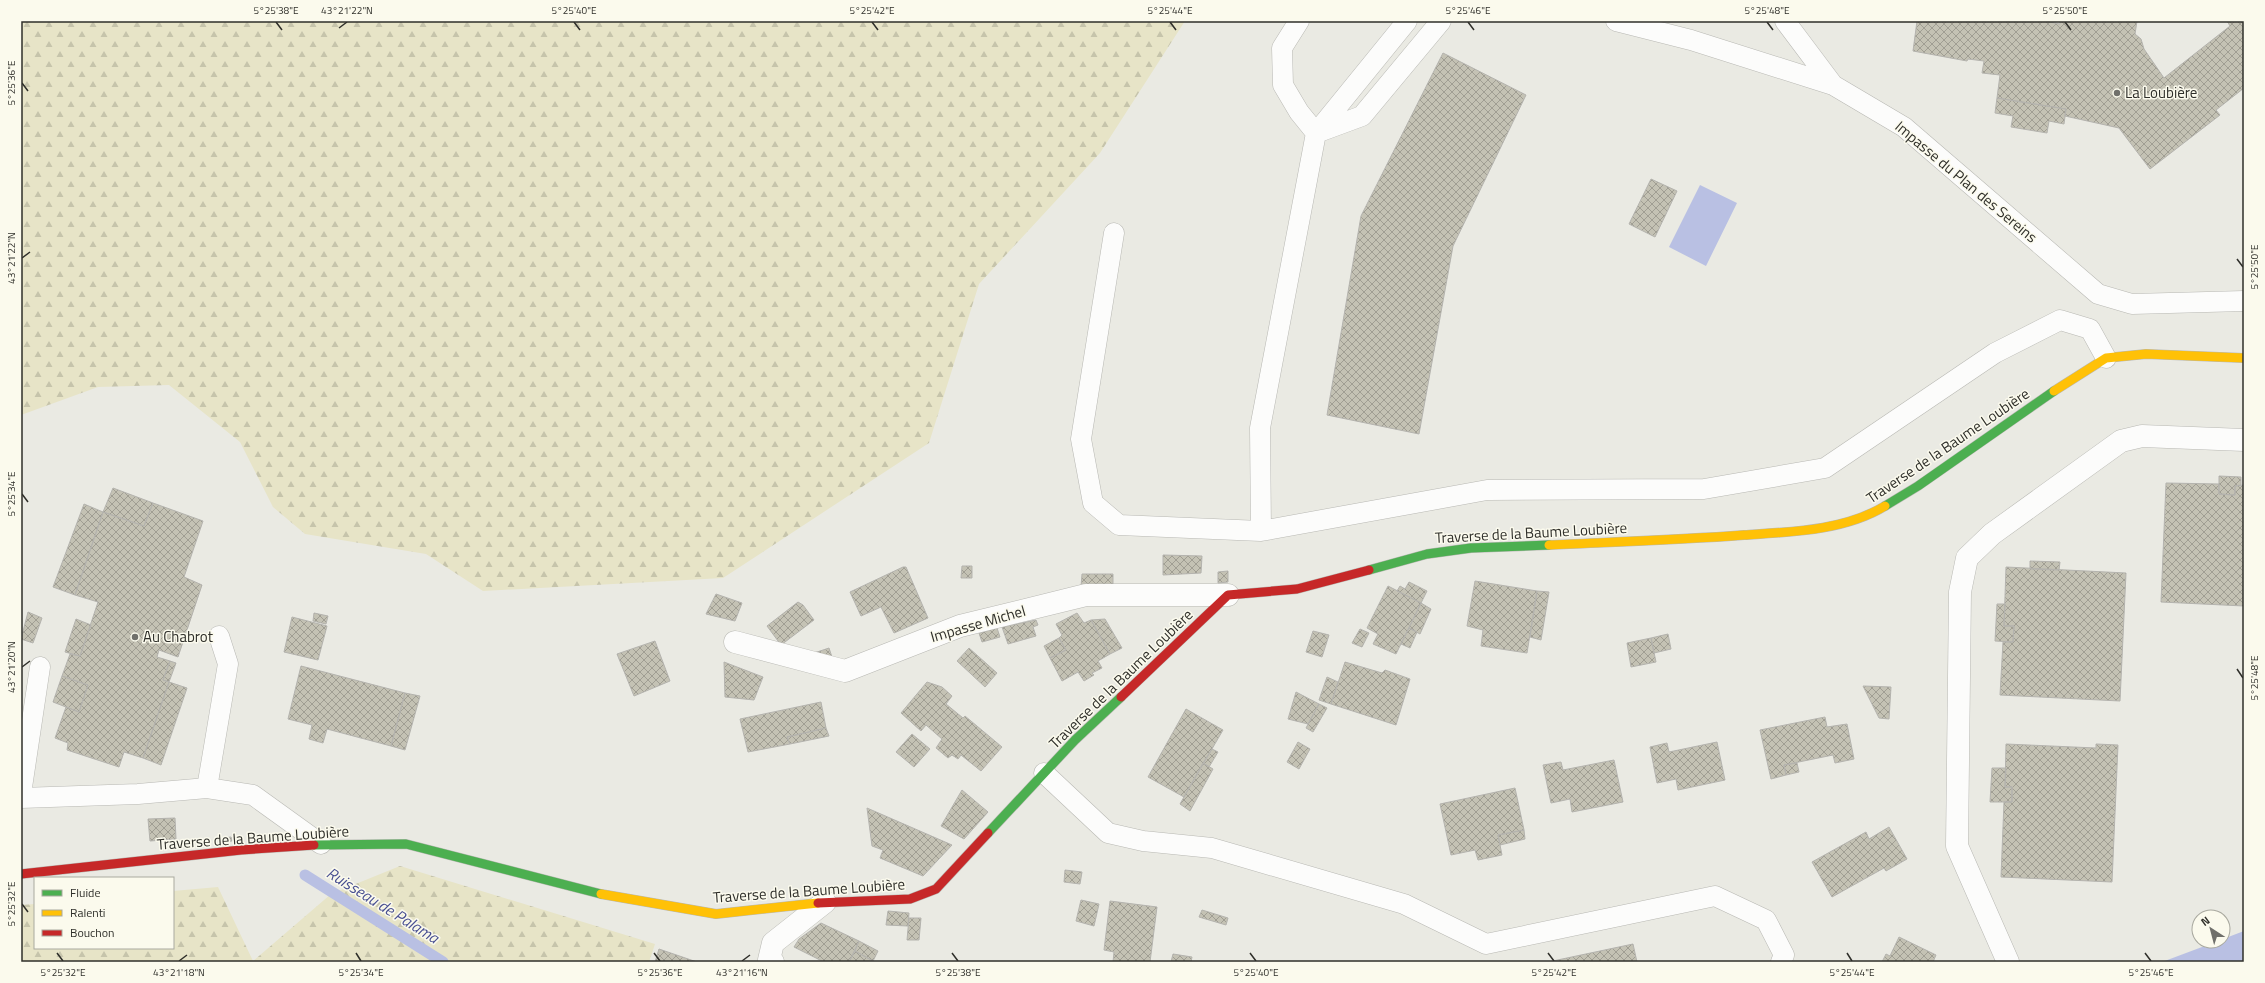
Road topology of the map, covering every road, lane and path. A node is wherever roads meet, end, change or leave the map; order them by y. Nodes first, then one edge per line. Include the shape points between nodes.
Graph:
1 (1299, 21) edge
2 (1407, 21) edge
3 (1441, 21) edge
4 (1621, 21) edge
5 (1785, 21) edge
6 (1833, 85) junction
7 (1316, 133) junction
8 (1114, 233) dead end
9 (2244, 301) edge
10 (2106, 358) junction
11 (2244, 358) edge
12 (2244, 440) edge
13 (1261, 531) junction
14 (1228, 595) junction
15 (219, 636) dead end
16 (735, 642) dead end
17 (40, 667) dead end
18 (1044, 773) junction
19 (207, 788) junction
20 (21, 794) edge
21 (21, 798) edge
22 (321, 844) junction
23 (21, 874) edge
24 (825, 902) junction
25 (773, 962) edge
26 (1781, 962) edge
27 (2008, 962) edge

1 - 7 lane via 1282,48 1283,85
2 - 7 lane
3 - 7 lane via 1362,116
4 - 6 lane, Impasse du Plan des Sereins via 1692,40
5 - 6 lane
6 - 9 lane, Impasse du Plan des Sereins via 1904,127 2098,294 2132,304
7 - 13 lane via 1260,428
8 - 13 lane via 1081,439 1094,503 1119,525
10 - 11 street, Traverse de la Baume Loubière via 2146,354
10 - 13 lane via 2090,329 2060,320 1995,353 1825,468 1704,489 1487,490
10 - 14 street, Traverse de la Baume Loubière via 2075,376 1918,486 1872,515 1801,531 1708,538 1471,548 1427,554 1297,588
12 - 27 street via 2142,436 2121,441 1992,534 1967,558 1960,592 1958,846
14 - 16 street, Impasse Michel via 1086,595 960,626 845,671
14 - 18 street, Traverse de la Baume Loubière via 1075,740
15 - 19 lane via 228,664
17 - 20 lane
18 - 24 street, Traverse de la Baume Loubière via 936,889 910,899
18 - 26 lane via 1108,833 1143,841 1212,848 1397,901 1486,944 1715,896 1766,920 1784,956
19 - 21 lane via 138,794
19 - 22 lane via 253,795
22 - 23 street, Traverse de la Baume Loubière
22 - 24 street, Traverse de la Baume Loubière via 406,844 605,895 716,914
24 - 25 street via 773,943 769,960

